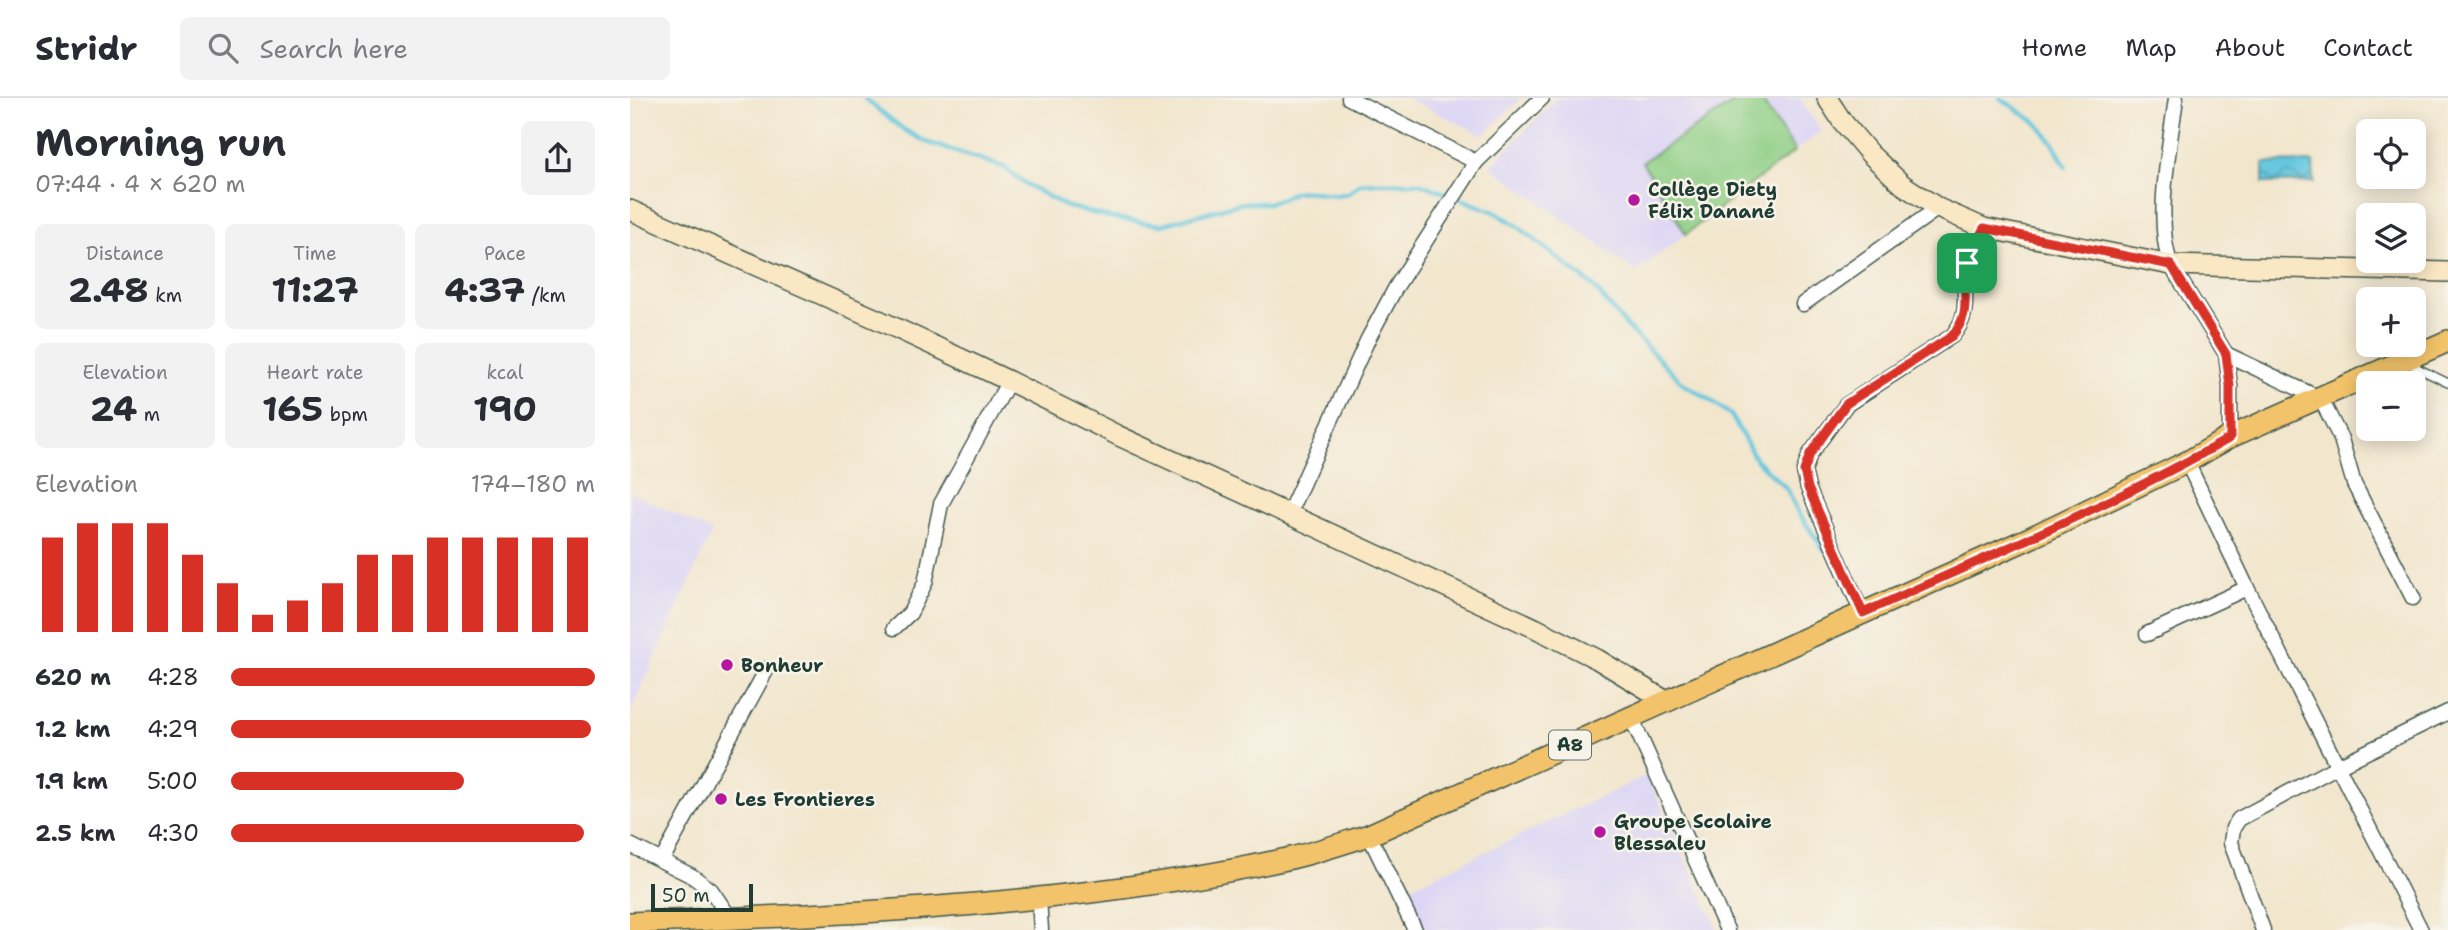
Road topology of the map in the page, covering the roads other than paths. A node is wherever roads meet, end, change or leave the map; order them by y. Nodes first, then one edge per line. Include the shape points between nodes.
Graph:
1 (1349, 98) edge
2 (1542, 98) edge
3 (1827, 98) edge
4 (2176, 98) edge
5 (1476, 162) junction
6 (1938, 208) junction
7 (630, 210) edge
8 (1984, 228) junction
9 (2171, 265) junction
10 (2448, 272) edge
11 (1803, 304) dead end
12 (2448, 341) edge
13 (2226, 354) junction
14 (2403, 362) junction
15 (1009, 381) junction
16 (2448, 383) edge
17 (2321, 399) junction
18 (2230, 438) junction
19 (2187, 462) junction
20 (1288, 515) junction
21 (2247, 588) junction
22 (2413, 598) dead end
23 (1863, 613) junction
24 (894, 628) dead end
25 (2147, 634) dead end
26 (767, 669) dead end
27 (1666, 701) junction
28 (2448, 712) edge
29 (1631, 717) junction
30 (2338, 766) junction
31 (1369, 835) junction
32 (630, 845) edge
33 (662, 860) junction
34 (1040, 898) junction
35 (730, 918) junction
36 (630, 923) edge
37 (1041, 930) edge
38 (1415, 930) edge
39 (1727, 930) edge
40 (2263, 930) edge
41 (2421, 930) edge

1 - 5 street
2 - 5 street
3 - 6 street via 1886,170
4 - 9 street via 2164,237
5 - 20 street via 1368,339
6 - 8 street
6 - 11 street
7 - 15 street
8 - 9 street
8 - 23 street via 1967,263 1961,326 1846,404 1804,467 1808,488
9 - 10 street
9 - 13 street
12 - 14 main road, A8
13 - 17 street
13 - 18 street
14 - 16 lane
14 - 17 main road, A8
15 - 20 street
15 - 24 street via 941,504 925,583 910,613
17 - 18 main road, A8
17 - 22 street via 2341,439 2354,484
18 - 19 main road, A8
19 - 21 street
19 - 23 main road, A8
20 - 27 street via 1574,646
21 - 25 street
21 - 30 street
23 - 27 main road, A8
26 - 33 street
27 - 29 main road, A8
28 - 30 street
29 - 31 main road, A8
29 - 39 street
30 - 40 street via 2239,819 2233,828 2231,844
30 - 41 street
31 - 34 main road, A8 via 1284,860
31 - 38 street
32 - 33 street
33 - 35 street via 711,890
34 - 35 main road, A8 via 893,912
34 - 37 street
35 - 36 main road, A8

